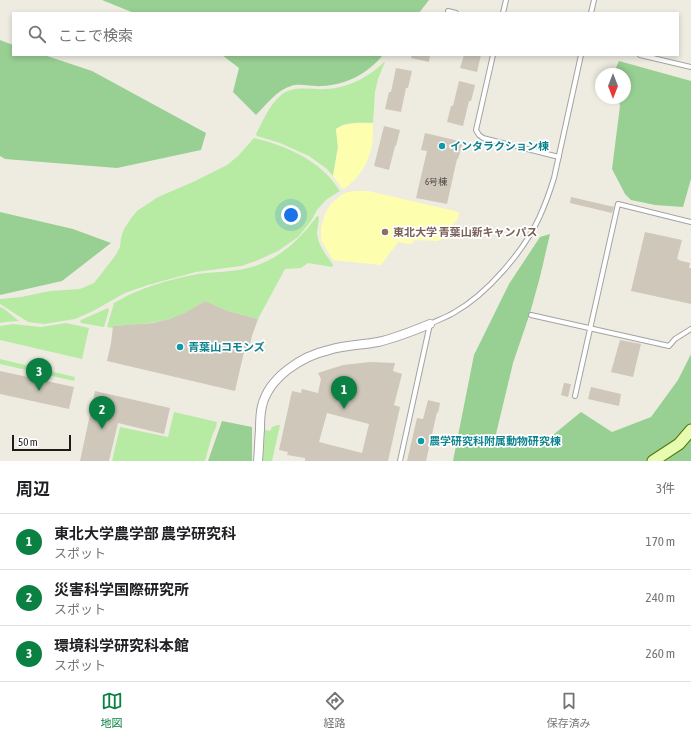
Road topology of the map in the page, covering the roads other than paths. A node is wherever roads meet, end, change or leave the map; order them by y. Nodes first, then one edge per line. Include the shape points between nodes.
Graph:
1 (506, 0) edge
2 (594, 0) edge
3 (448, 11) dead end
4 (452, 12) edge
5 (503, 12) edge
6 (591, 12) edge
7 (493, 56) edge
8 (581, 56) edge
9 (644, 56) edge
10 (691, 67) edge
11 (559, 157) junction
12 (691, 222) edge
13 (531, 314) dead end
14 (430, 324) junction
15 (590, 328) junction
16 (691, 329) edge
17 (575, 396) dead end
18 (691, 430) edge
19 (258, 461) edge
20 (400, 461) edge
21 (653, 461) edge

1 - 5 lane
2 - 6 lane
3 - 4 lane
7 - 11 lane via 476,130 479,135
8 - 11 lane
9 - 10 lane
11 - 14 lane via 538,219 524,244 507,266 470,302
12 - 15 lane via 618,204
13 - 15 lane
14 - 19 street via 379,342 329,350 314,355 285,372 269,390 262,405
14 - 20 lane
15 - 16 lane via 669,346
15 - 17 lane
18 - 21 street via 679,444

